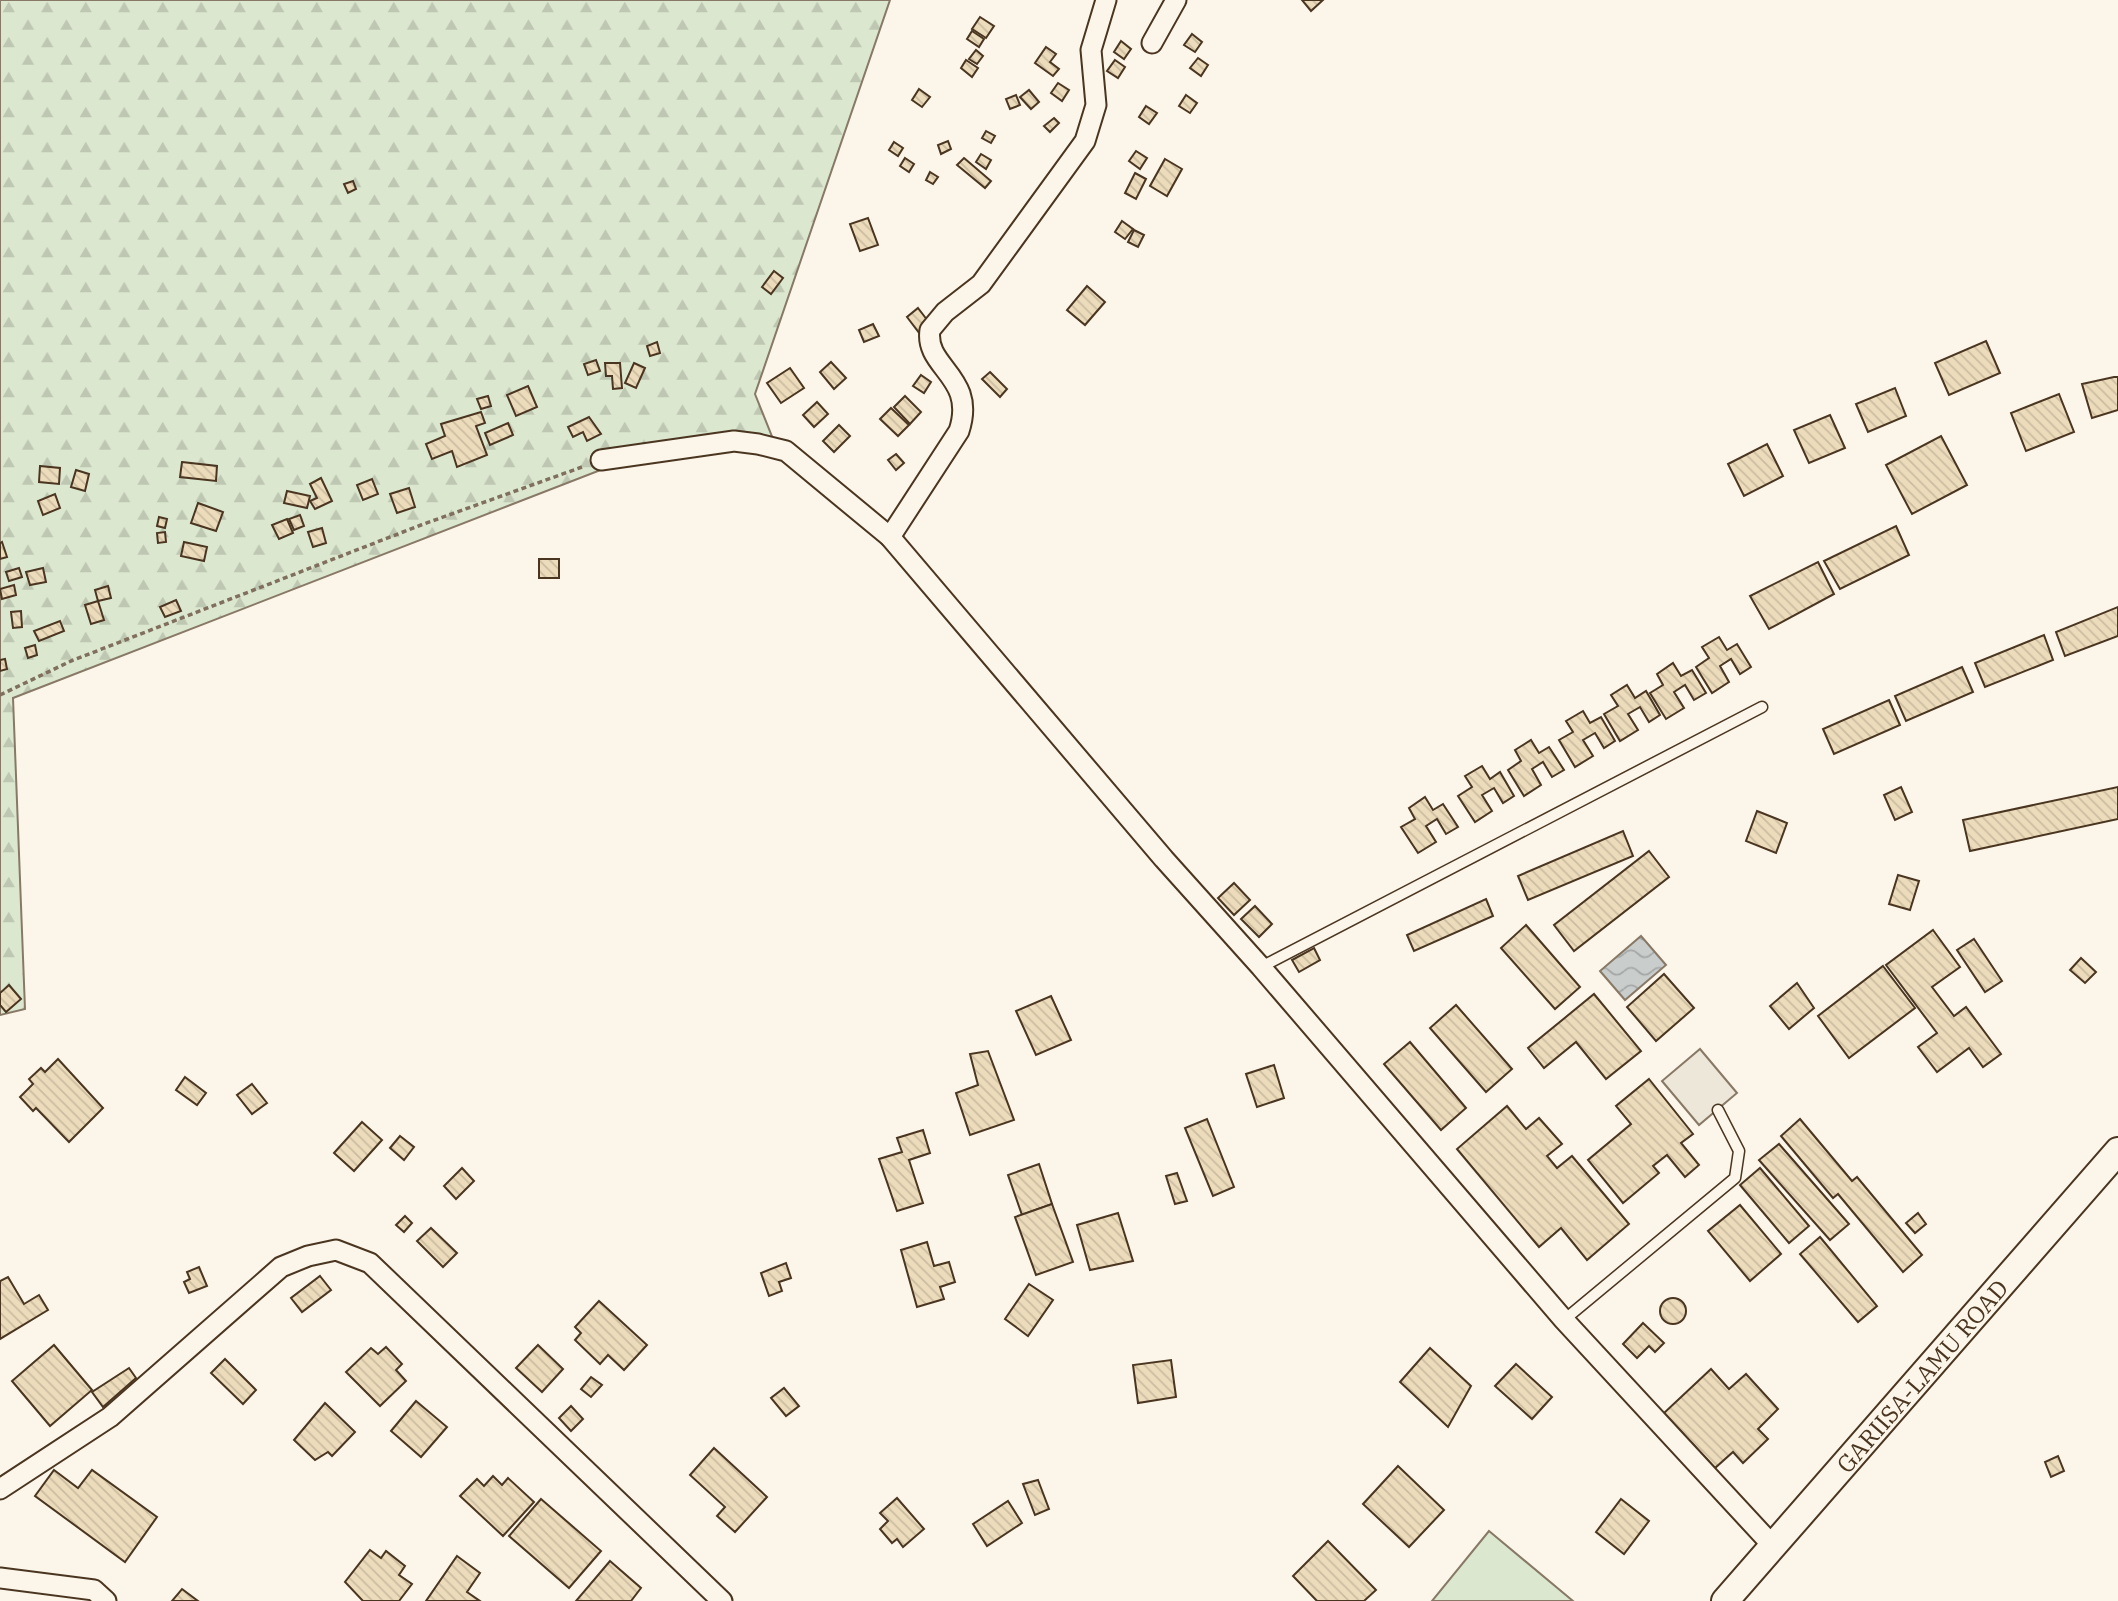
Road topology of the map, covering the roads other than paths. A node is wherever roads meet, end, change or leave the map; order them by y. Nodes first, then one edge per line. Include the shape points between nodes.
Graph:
1 (1106, 0) edge
2 (1176, 0) edge
3 (1152, 43) dead end
4 (601, 460) road end
5 (890, 537) junction
6 (1762, 707) dead end
7 (1261, 967) junction
8 (1718, 1110) dead end
9 (2118, 1151) edge
10 (1564, 1320) junction
11 (0, 1489) edge
12 (1773, 1546) junction
13 (0, 1578) edge
14 (106, 1601) edge
15 (722, 1601) edge
16 (1725, 1601) edge

1 - 5 street via 1091,50 1096,105 1084,141 981,284 930,330 928,339 962,394 965,412 959,431
2 - 3 street
4 - 5 street via 734,441 786,451
5 - 7 street
6 - 7 lane
7 - 10 street
8 - 10 lane via 1739,1151 1735,1178
9 - 12 street, GARIISA-LAMU ROAD
10 - 12 street
11 - 15 street via 110,1417 281,1267 336,1250 370,1264
12 - 16 street, GARIISA-LAMU ROAD
13 - 14 street via 94,1590

